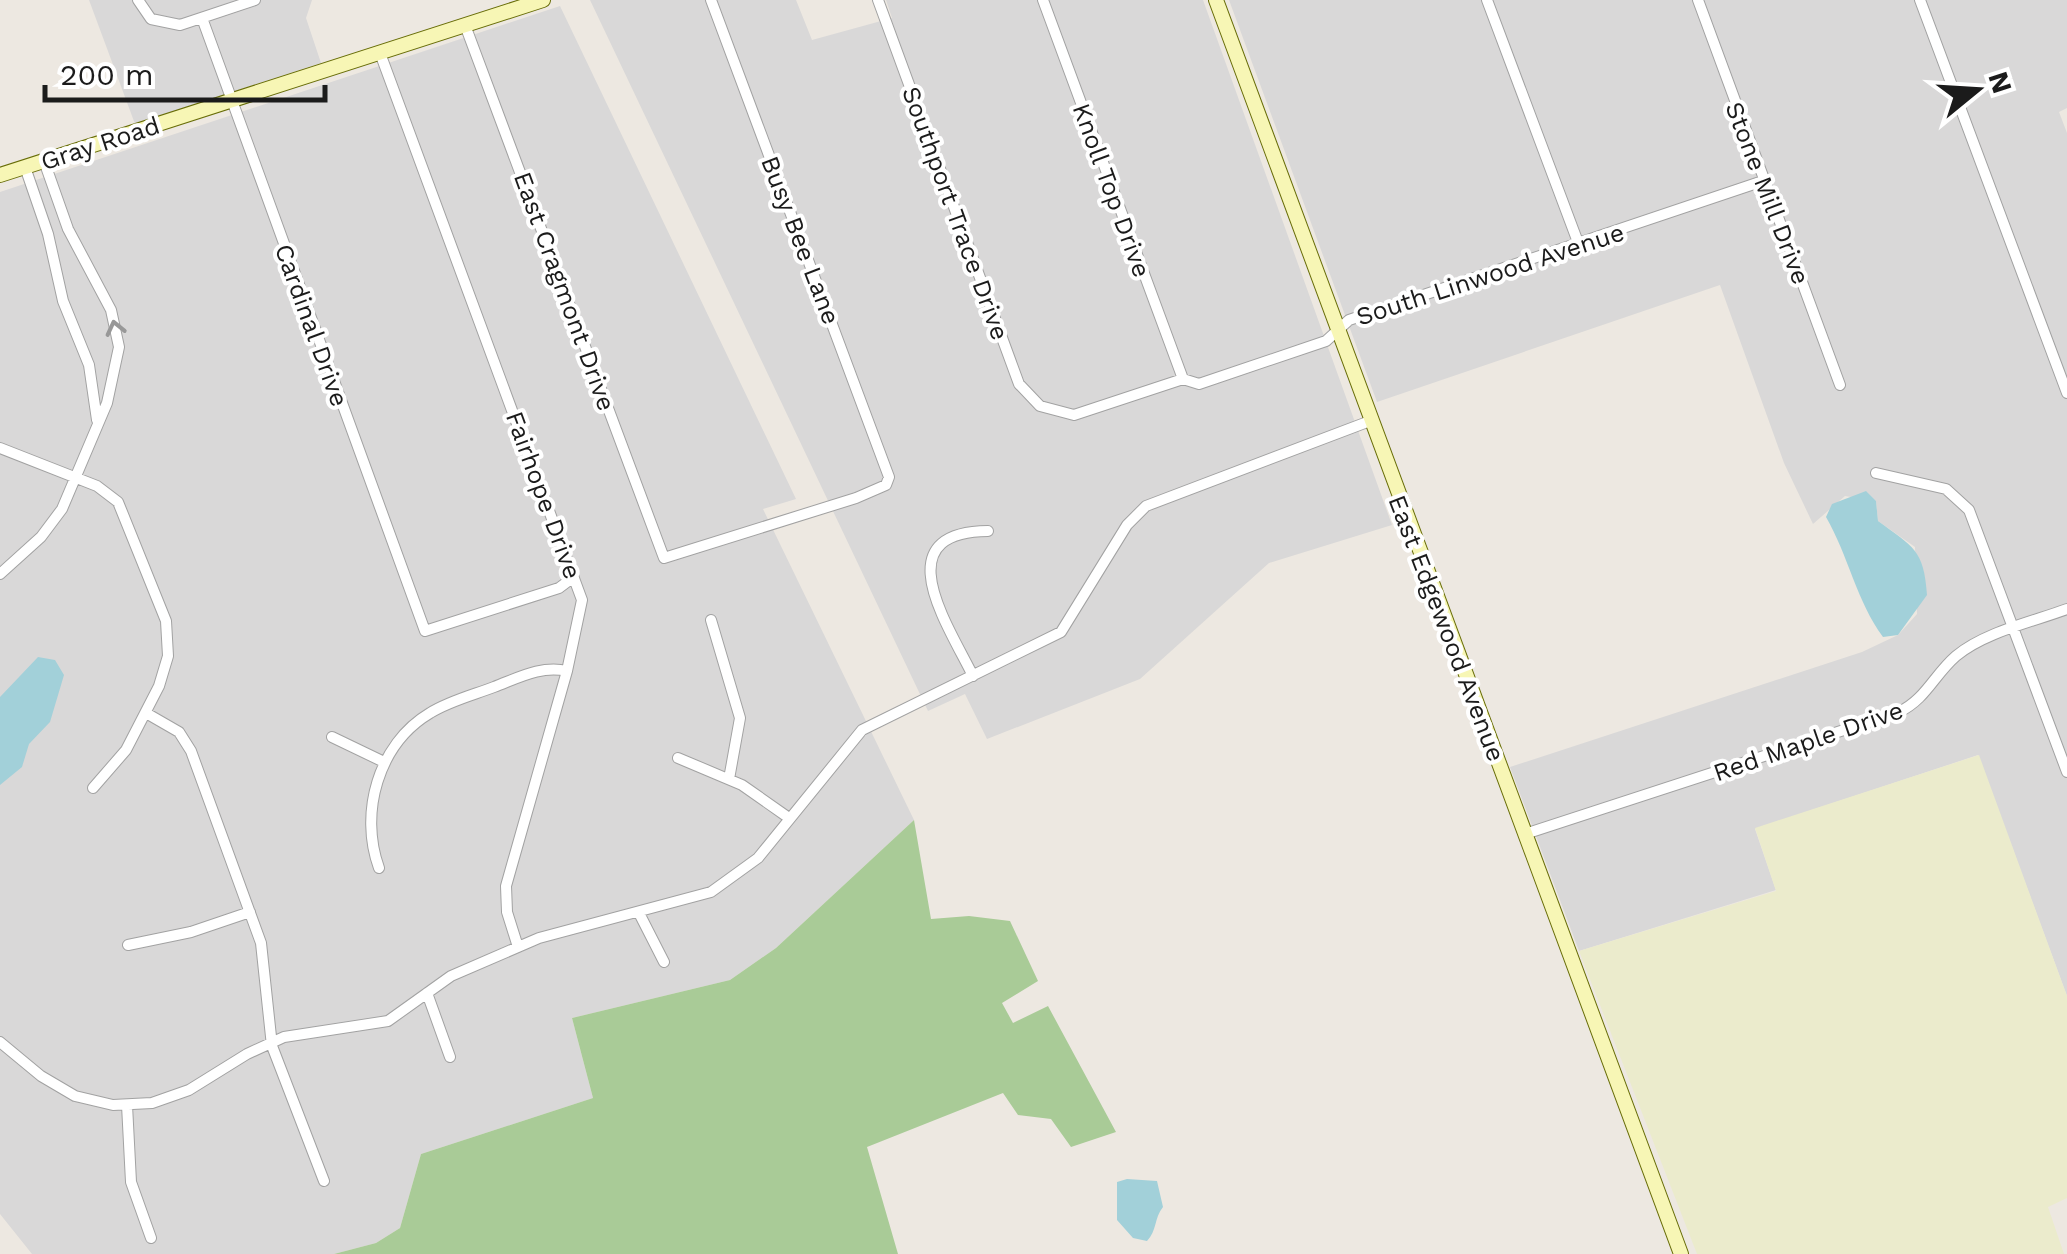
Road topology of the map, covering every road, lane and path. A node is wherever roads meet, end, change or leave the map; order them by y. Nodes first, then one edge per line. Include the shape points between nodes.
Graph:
1 (138, 0) edge
2 (255, 0) edge
3 (543, 0) edge
4 (711, 0) edge
5 (878, 0) edge
6 (1043, 0) edge
7 (1216, 0) edge
8 (1487, 0) edge
9 (1698, 0) edge
10 (1920, 0) edge
11 (202, 18) junction
12 (466, 25) junction
13 (380, 52) junction
14 (229, 102) junction
15 (44, 161) junction
16 (25, 168) junction
17 (0, 176) edge
18 (1764, 181) junction
19 (1579, 245) junction
20 (1337, 331) junction
21 (1183, 380) junction
22 (1840, 386) dead end
23 (2067, 393) edge
24 (1052, 412) joint
25 (98, 421) junction
26 (1370, 421) junction
27 (0, 448) edge
28 (1876, 473) dead end
29 (76, 478) junction
30 (988, 530) dead end
31 (664, 558) joint
32 (0, 574) edge
33 (570, 579) junction
34 (2067, 609) edge
35 (711, 620) dead end
36 (2014, 629) junction
37 (567, 671) junction
38 (973, 676) junction
39 (146, 713) junction
40 (332, 737) dead end
41 (678, 758) dead end
42 (384, 762) junction
43 (2067, 772) edge
44 (730, 779) junction
45 (93, 788) dead end
46 (789, 818) junction
47 (1525, 834) junction
48 (380, 868) dead end
49 (250, 912) junction
50 (639, 912) junction
51 (128, 945) dead end
52 (518, 947) junction
53 (664, 962) dead end
54 (427, 993) junction
55 (0, 1042) edge
56 (272, 1042) junction
57 (450, 1057) dead end
58 (126, 1105) junction
59 (324, 1181) dead end
60 (151, 1238) dead end
61 (1681, 1254) edge

1 - 11 street via 164,26
2 - 11 street
3 - 12 main road, Gray Road
4 - 31 street, Busy Bee Lane via 888,481 856,498
5 - 24 street, Southport Trace Drive via 1019,384
6 - 21 street, Knoll Top Drive
7 - 20 main road, East Edgewood Avenue
8 - 19 street
9 - 18 street, Stone Mill Drive
10 - 23 street
11 - 14 street, Cardinal Drive
12 - 13 main road, Gray Road
12 - 31 street, East Cragmont Drive
13 - 14 main road, Gray Road
13 - 33 street, Fairhope Drive via 565,550
14 - 15 main road, Gray Road
14 - 33 street, Cardinal Drive via 425,631
15 - 16 main road, Gray Road
25 -> 15 street via 115,380 115,324 68,229
16 - 17 main road, Gray Road
16 - 25 street via 62,301 90,366
18 - 19 street, South Linwood Avenue
18 - 22 street, Stone Mill Drive
19 - 20 street, South Linwood Avenue via 1349,320
20 - 21 street, South Linwood Avenue via 1326,341 1199,384
20 - 26 main road, East Edgewood Avenue
21 - 24 street, South Linwood Avenue via 1094,412
25 - 29 street
26 - 38 street via 1146,506 1127,525 1061,632
26 - 47 main road, East Edgewood Avenue
27 - 29 street
28 - 36 street via 1957,497 1973,518
29 - 32 street via 58,516
29 - 39 street via 104,490 123,509 166,621 164,674
30 - 38 street via 964,531 939,544 928,566 930,588
33 - 37 street, Fairhope Drive via 583,607
34 - 36 street, Red Maple Drive
35 - 44 street via 740,718
36 - 43 street
36 - 47 street, Red Maple Drive via 1962,651 1922,698 1899,712
37 - 42 street via 538,670 440,708 410,727
37 - 52 street, Fairhope Drive via 506,886 506,912
38 - 46 street via 862,730
39 - 45 street via 126,750
39 - 49 street via 176,730 189,748
40 - 42 street
41 - 44 street
42 - 48 street via 372,831
44 - 46 street
46 - 50 street via 727,884
47 - 61 main road, East Edgewood Avenue
49 - 51 street
49 - 56 street via 262,951
50 - 52 street
50 - 53 street
52 - 54 street
54 - 56 street via 382,1023 319,1028
54 - 57 street
55 - 58 street via 63,1090
56 - 58 street via 182,1093
56 - 59 street
58 - 60 street via 131,1182

